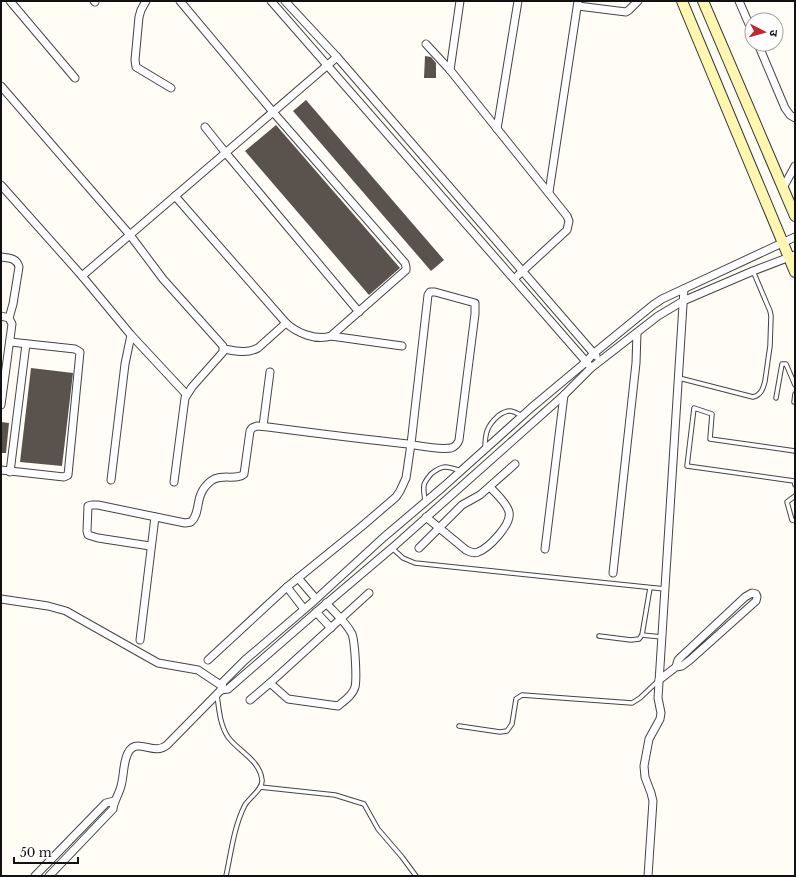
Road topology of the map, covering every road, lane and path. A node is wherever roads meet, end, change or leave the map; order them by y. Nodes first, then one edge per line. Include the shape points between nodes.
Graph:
1 (10, 1) edge
2 (146, 1) edge
3 (180, 1) edge
4 (271, 1) edge
5 (285, 1) edge
6 (460, 1) edge
7 (518, 1) edge
8 (638, 1) edge
9 (682, 1) edge
10 (703, 1) edge
11 (739, 1) edge
12 (578, 4) edge
13 (744, 13) edge
14 (299, 16) junction
15 (292, 25) junction
16 (426, 44) dead end
17 (761, 52) edge
18 (337, 57) junction
19 (328, 64) junction
20 (450, 70) junction
21 (75, 78) dead end
22 (1, 86) edge
23 (171, 88) dead end
24 (273, 112) junction
25 (795, 118) edge
26 (205, 127) dead end
27 (497, 129) junction
28 (225, 152) junction
29 (795, 166) edge
30 (1, 185) edge
31 (783, 188) junction
32 (549, 192) junction
33 (175, 196) junction
34 (795, 216) edge
35 (130, 235) junction
36 (795, 237) edge
37 (782, 242) junction
38 (792, 256) edge
39 (1, 257) edge
40 (522, 271) junction
41 (753, 271) junction
42 (795, 272) edge
43 (82, 276) junction
44 (514, 279) junction
45 (684, 288) junction
46 (683, 301) junction
47 (359, 312) junction
48 (1, 316) edge
49 (9, 318) junction
50 (286, 323) junction
51 (637, 333) junction
52 (131, 335) junction
53 (331, 336) junction
54 (10, 342) junction
55 (26, 344) junction
56 (402, 346) dead end
57 (224, 349) junction
58 (593, 354) junction
59 (600, 361) junction
60 (586, 362) junction
61 (591, 368) junction
62 (270, 372) dead end
63 (679, 378) junction
64 (795, 385) edge
65 (186, 394) junction
66 (795, 394) edge
67 (564, 395) junction
68 (776, 398) dead end
69 (794, 402) dead end
70 (1, 405) edge
71 (522, 416) junction
72 (263, 426) junction
73 (411, 444) junction
74 (486, 449) junction
75 (795, 451) edge
76 (515, 464) dead end
77 (1, 470) edge
78 (461, 471) junction
79 (10, 472) junction
80 (111, 480) dead end
81 (174, 482) dead end
82 (795, 485) edge
83 (490, 487) junction
84 (795, 496) edge
85 (425, 502) junction
86 (155, 517) junction
87 (426, 517) junction
88 (795, 521) edge
89 (439, 528) junction
90 (384, 537) junction
91 (150, 546) junction
92 (392, 548) junction
93 (418, 548) dead end
94 (545, 549) dead end
95 (613, 573) dead end
96 (298, 578) junction
97 (287, 587) junction
98 (650, 588) junction
99 (665, 589) junction
100 (369, 593) dead end
101 (1, 599) edge
102 (316, 599) junction
103 (326, 603) junction
104 (304, 609) junction
105 (316, 612) junction
106 (341, 619) junction
107 (331, 628) junction
108 (642, 635) junction
109 (599, 636) dead end
110 (662, 637) junction
111 (140, 640) dead end
112 (208, 660) dead end
113 (676, 667) junction
114 (659, 680) junction
115 (270, 683) junction
116 (220, 690) junction
117 (250, 700) dead end
118 (459, 726) dead end
119 (260, 786) junction
120 (114, 801) junction
121 (34, 876) edge
122 (49, 876) edge
123 (226, 876) edge
124 (416, 876) edge
125 (648, 876) edge

1 - 21 street
2 - 23 street via 139,17 136,67
3 - 24 street
4 - 15 street
5 - 14 street
6 - 20 street
7 - 27 street
8 - 12 street via 626,12
9 - 37 street
10 - 31 street
11 - 13 street
12 - 32 street
14 - 15 street
14 - 18 street
15 - 19 street
16 - 20 street
17 - 25 street via 785,108
18 - 19 street
18 - 40 street
19 - 24 street
19 - 44 street
20 - 27 street
22 - 35 street
24 - 28 street
24 - 47 street via 406,266 405,272
26 - 28 street
27 - 32 street
28 - 33 street
28 - 47 street
29 - 31 street
30 - 43 street
31 - 34 street
32 - 40 street via 567,216 568,228
33 - 35 street
33 - 50 street
35 - 43 street
35 - 57 street
36 - 37 street
37 - 38 street
37 - 45 street
38 - 41 street
38 - 42 street
39 - 49 street via 14,260 19,267
40 - 44 street
40 - 58 street
41 - 46 street
41 - 63 lane via 771,316 770,346 764,387 760,394 753,397
43 - 52 street
44 - 60 street
45 - 46 street
45 - 58 street via 653,305
46 - 51 street
46 - 63 street
47 - 53 street
48 - 49 street
49 - 54 street via 12,324
50 - 53 street via 294,330 305,334
50 - 57 street via 253,350 247,352
51 - 59 street
51 - 95 street
52 - 65 street
52 - 80 street
53 - 56 street
54 - 55 street
54 - 70 street
55 - 79 street
55 - 79 street via 75,349 80,352 69,471 65,477
57 - 65 street
58 - 59 street
58 - 60 street
59 - 61 street
60 - 61 street
60 - 71 street
61 - 67 street
62 - 72 street
63 - 99 street
64 - 68 lane via 786,364 782,364
65 - 81 street
66 - 69 lane
67 - 87 street
67 - 94 street
71 - 74 street
71 - 74 lane via 507,411 489,424 485,436
72 - 73 street
72 - 86 street via 254,427 250,431 246,465 242,476 222,477 210,481 200,493 193,521 185,523
73 - 73 street via 428,295 435,292 474,302 475,314 458,443 451,448
73 - 96 street via 406,478 396,497
74 - 78 street
75 - 82 lane via 710,439 712,414 694,408 687,466 794,480
76 - 83 street
77 - 79 street
78 - 85 street
78 - 85 lane via 447,466 437,469 427,478 424,485
83 - 89 street via 462,505
83 - 89 street via 508,508 510,516 507,526 484,548 475,553 466,550
84 - 88 lane via 787,502 792,520
85 - 90 street
86 - 91 street
86 - 91 street via 98,505 88,507 88,535
87 - 89 street
87 - 92 street
89 - 93 street
90 - 92 street
90 - 102 street
91 - 111 street
92 - 98 lane via 403,558 415,563
92 - 103 street
96 - 97 street
96 - 102 street
97 - 104 street
97 - 112 street
98 - 99 lane
98 - 108 lane
99 - 110 street
100 - 106 street
101 - 116 street via 66,611 158,663 198,670
102 - 104 street
103 - 105 street
103 - 106 street
104 - 116 street via 245,660 223,682
105 - 107 street
105 - 116 street via 228,689
106 - 107 street
106 - 115 street via 352,635 355,647 355,687 352,694 338,706 291,700 284,697
107 - 115 street
108 - 109 lane via 640,639 631,640
108 - 110 lane
110 - 114 street
113 - 113 street via 678,660 745,597 756,594 756,601 690,660
113 - 114 street
114 - 118 lane via 632,703 522,695 516,699 512,724 507,731
114 - 125 street via 660,722 649,739 644,766 653,802
115 - 117 street
116 - 119 lane via 223,728 229,739 258,769 262,780
116 - 120 street via 165,747 155,749 135,746 130,750 121,786
119 - 123 lane via 241,815
119 - 124 lane via 335,795 364,804 378,829
120 - 121 street via 106,803
120 - 122 street via 113,809

